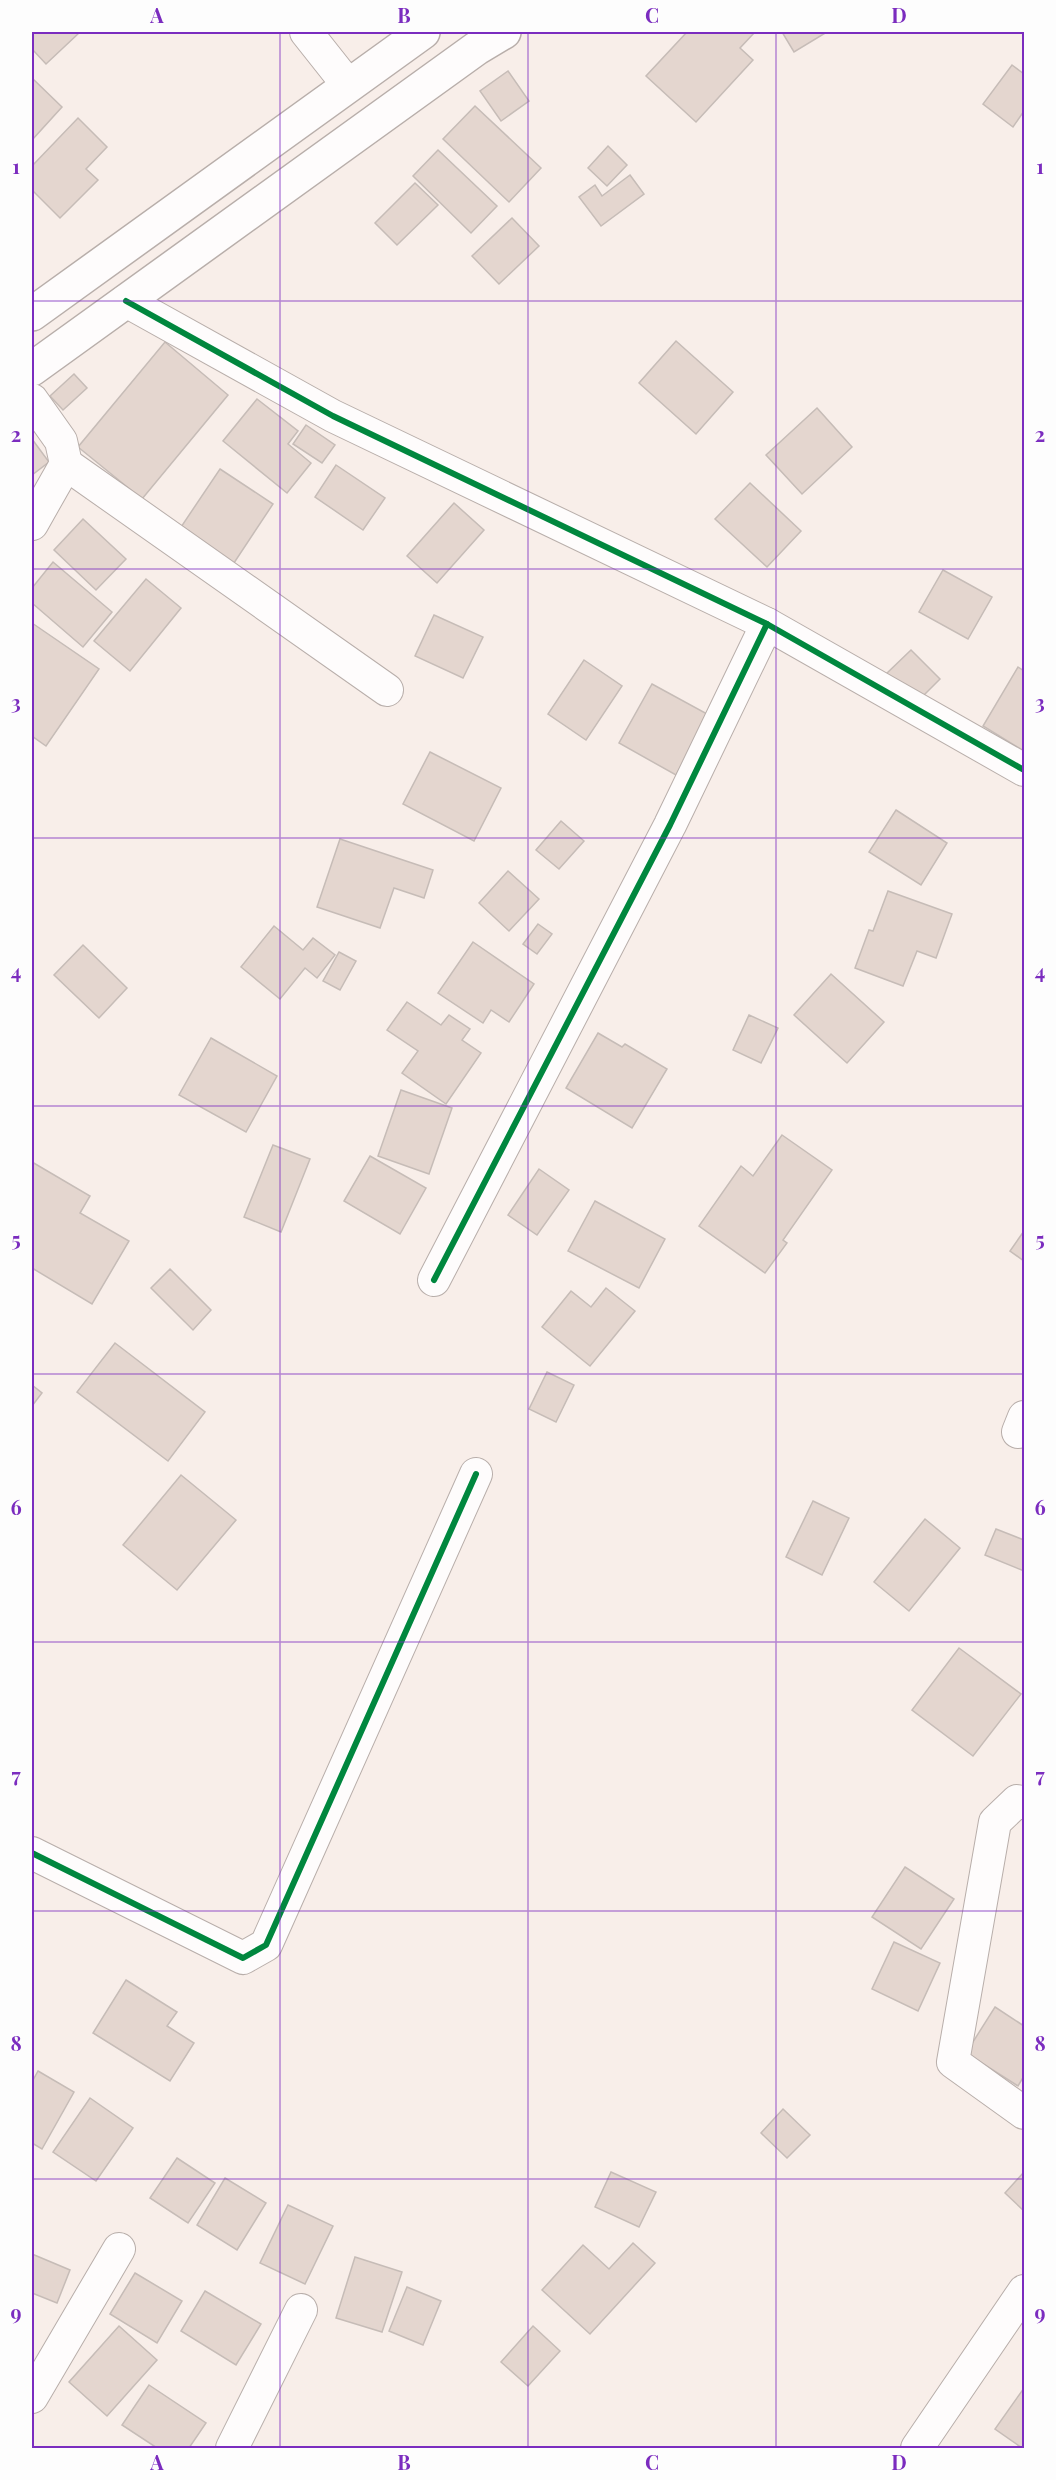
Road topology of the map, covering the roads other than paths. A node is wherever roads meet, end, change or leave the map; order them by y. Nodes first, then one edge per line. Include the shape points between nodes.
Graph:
1 (306, 32) edge
2 (423, 32) edge
3 (504, 32) edge
4 (348, 85) junction
5 (274, 138) junction
6 (299, 176) junction
7 (126, 301) junction
8 (32, 314) edge
9 (32, 369) edge
10 (32, 400) edge
11 (66, 464) junction
12 (32, 524) edge
13 (767, 624) junction
14 (387, 690) dead end
15 (1024, 770) edge
16 (434, 1280) dead end
17 (476, 1474) dead end
18 (1024, 1803) edge
19 (32, 1853) edge
20 (1024, 2113) edge
21 (119, 2249) dead end
22 (1024, 2291) edge
23 (301, 2310) dead end
24 (32, 2397) edge
25 (232, 2448) edge
26 (917, 2448) edge

1 - 4 street
2 - 4 main road
3 - 6 main road
4 - 5 main road
5 - 6 main road
5 - 8 main road
6 - 7 main road
7 - 9 main road
7 - 13 street via 333,416
10 - 11 street via 61,441
11 - 12 street
11 - 14 street
13 - 15 street
13 - 16 street via 670,825
17 - 19 street via 266,1945 243,1958
18 - 20 street via 1017,1801 995,1822 953,2062
21 - 24 street
22 - 26 street
23 - 25 street

